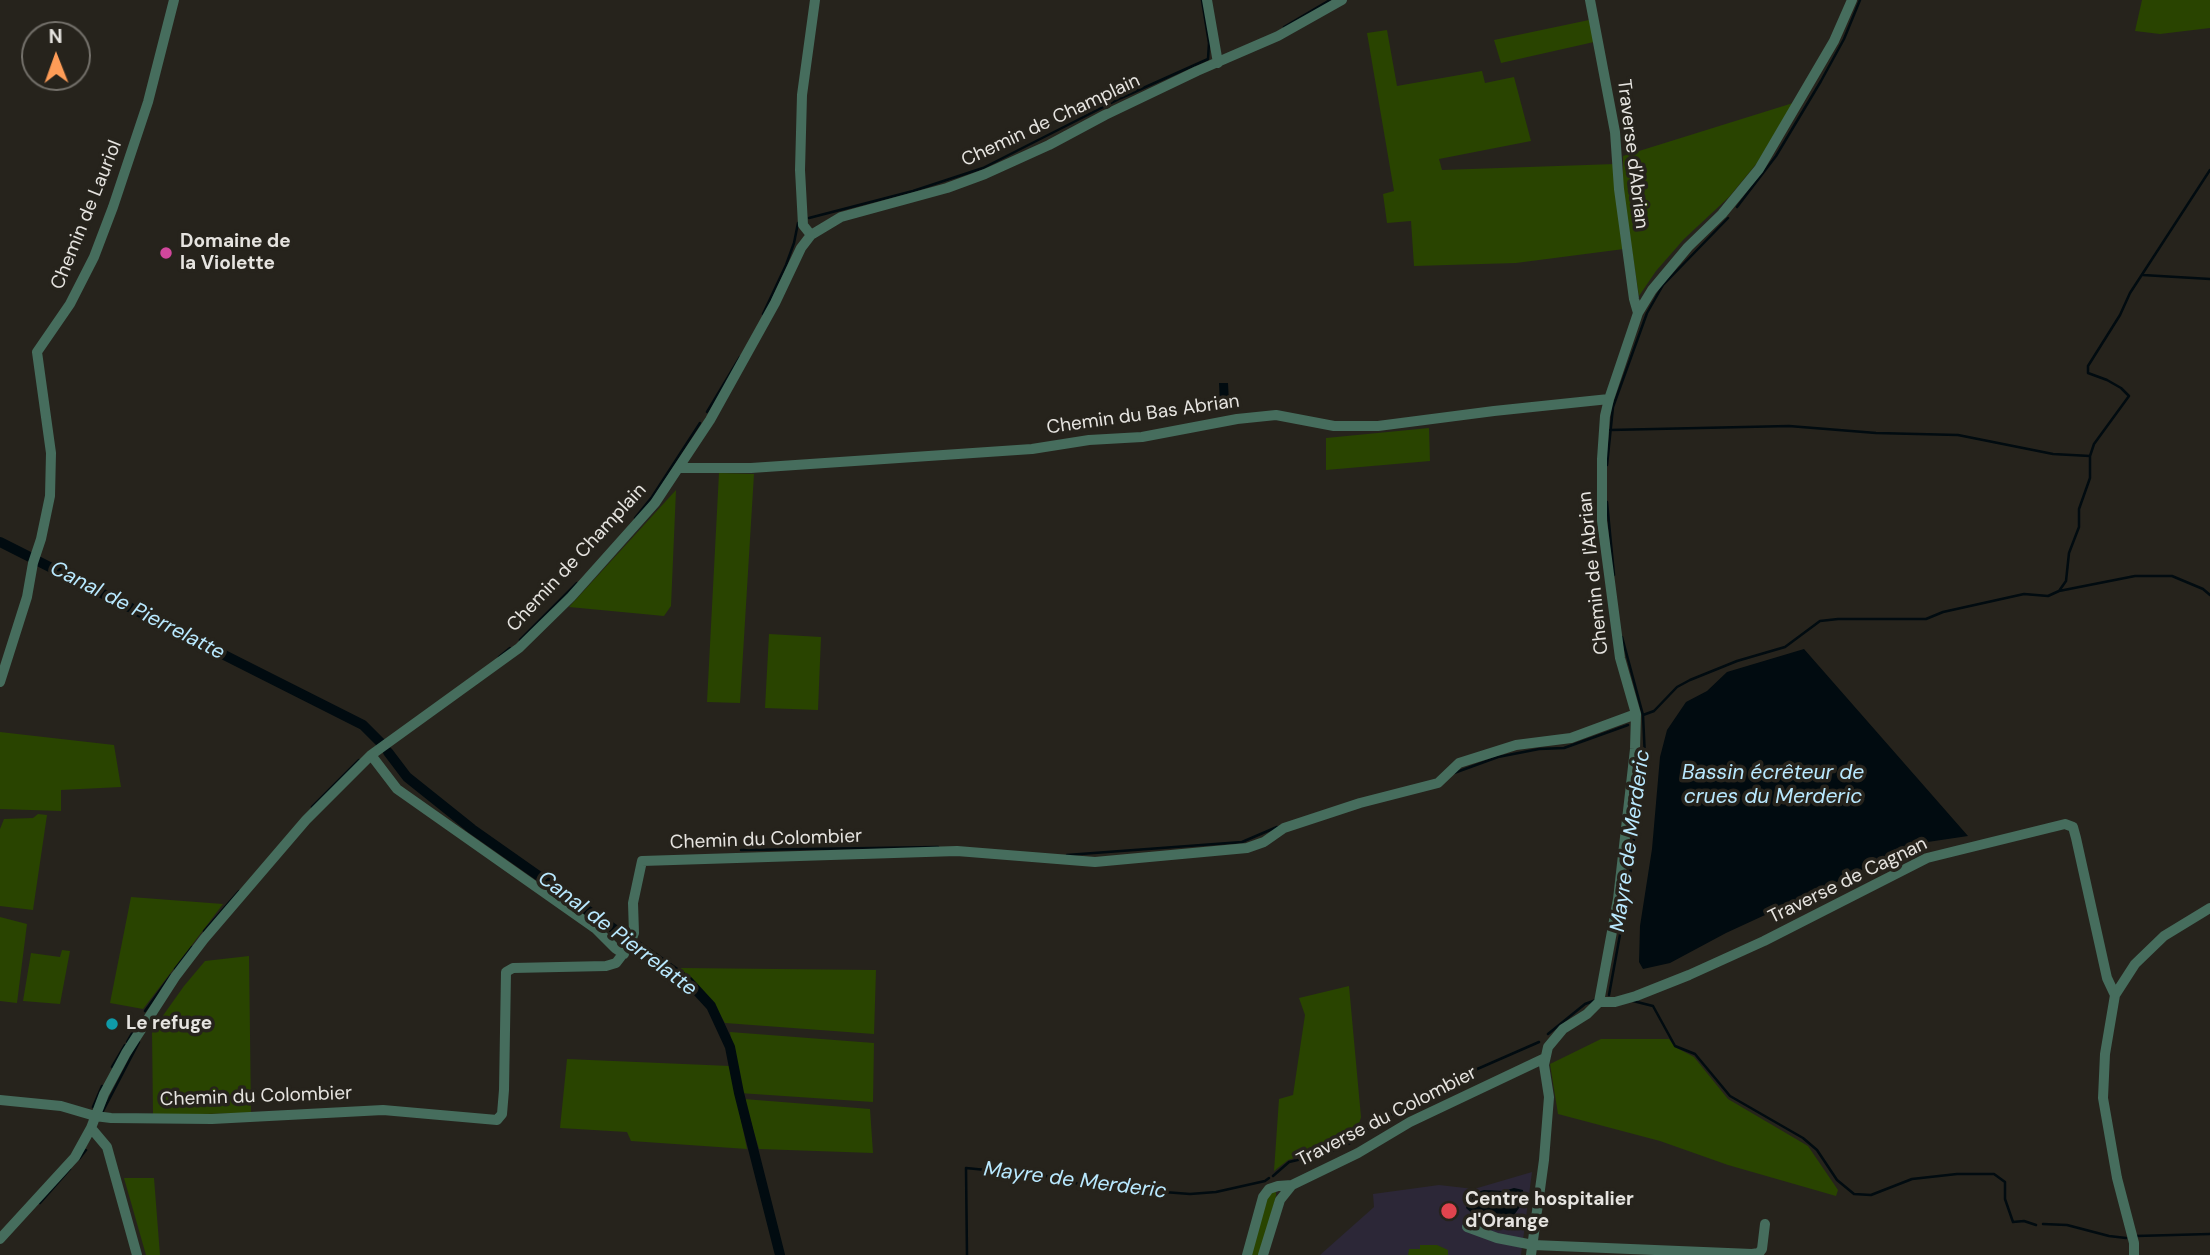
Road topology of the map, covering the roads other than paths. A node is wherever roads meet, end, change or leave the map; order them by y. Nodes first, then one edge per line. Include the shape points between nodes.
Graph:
1 (174, 0) edge
2 (816, 0) edge
3 (1207, 0) edge
4 (1342, 0) edge
5 (1590, 0) edge
6 (1852, 0) edge
7 (1218, 63) junction
8 (811, 235) junction
9 (1638, 313) junction
10 (1609, 398) junction
11 (678, 468) junction
12 (0, 682) edge
13 (1636, 714) junction
14 (372, 755) junction
15 (2210, 908) edge
16 (628, 946) junction
17 (2115, 995) junction
18 (1600, 1000) junction
19 (1545, 1058) junction
20 (0, 1100) edge
21 (95, 1116) junction
22 (92, 1128) junction
23 (1292, 1185) junction
24 (1765, 1224) dead end
25 (1467, 1227) dead end
26 (0, 1239) edge
27 (1532, 1250) edge
28 (1603, 1251) edge
29 (138, 1255) edge
30 (1247, 1255) edge
31 (1263, 1255) edge
32 (2134, 1255) edge

1 - 12 street, Chemin de Lauriol via 148,102 94,257 71,304 37,352 51,453 50,496 27,597
2 - 8 street via 802,95 800,170 803,225
3 - 7 street
4 - 7 street, Chemin de Champlain
5 - 9 street, Traverse d'Abrian via 1615,132
6 - 9 street, Chemin de l'Abrian via 1834,41 1759,169 1679,257
7 - 8 street, Chemin de Champlain via 985,174 841,217
8 - 11 street, Chemin de Champlain via 710,420
9 - 10 street, Chemin de l'Abrian
10 - 11 street, Chemin du Bas Abrian via 1378,426 1334,426 1276,415 1032,449 751,468
10 - 13 street, Chemin de l'Abrian via 1602,459 1602,521 1620,658
11 - 14 street, Chemin de Champlain via 655,503 543,626
13 - 16 street, Chemin du Colombier via 1571,738 1516,745 1459,764 1438,783 1284,828 1247,848 1095,862 957,851 642,861
13 - 18 street, Chemin de l'Abrian via 1630,807
14 - 16 street via 397,789 587,923 614,948
14 - 21 street, Chemin de Champlain via 321,804 204,939 125,1053
15 - 17 street via 2164,936 2135,964
16 - 21 street, Chemin du Colombier via 616,963 606,966 513,968 506,972 504,1090 502,1114 496,1120 383,1110 212,1119
17 - 18 street, Traverse de Cagnan via 2107,978 2073,827 2065,824 1927,858 1689,975 1625,999
17 - 32 street via 2103,1098
18 - 19 street via 1563,1029
19 - 23 street, Traverse du Colombier
19 - 27 street via 1549,1097
20 - 21 street via 61,1106
21 - 22 street, Chemin de Champlain
22 - 26 street, Chemin de Champlain via 75,1157
22 - 29 street via 107,1147
23 - 30 street, Traverse du Colombier via 1269,1189 1263,1197
23 - 31 street via 1280,1200
24 - 28 street via 1759,1253
25 - 27 street
27 - 28 street

